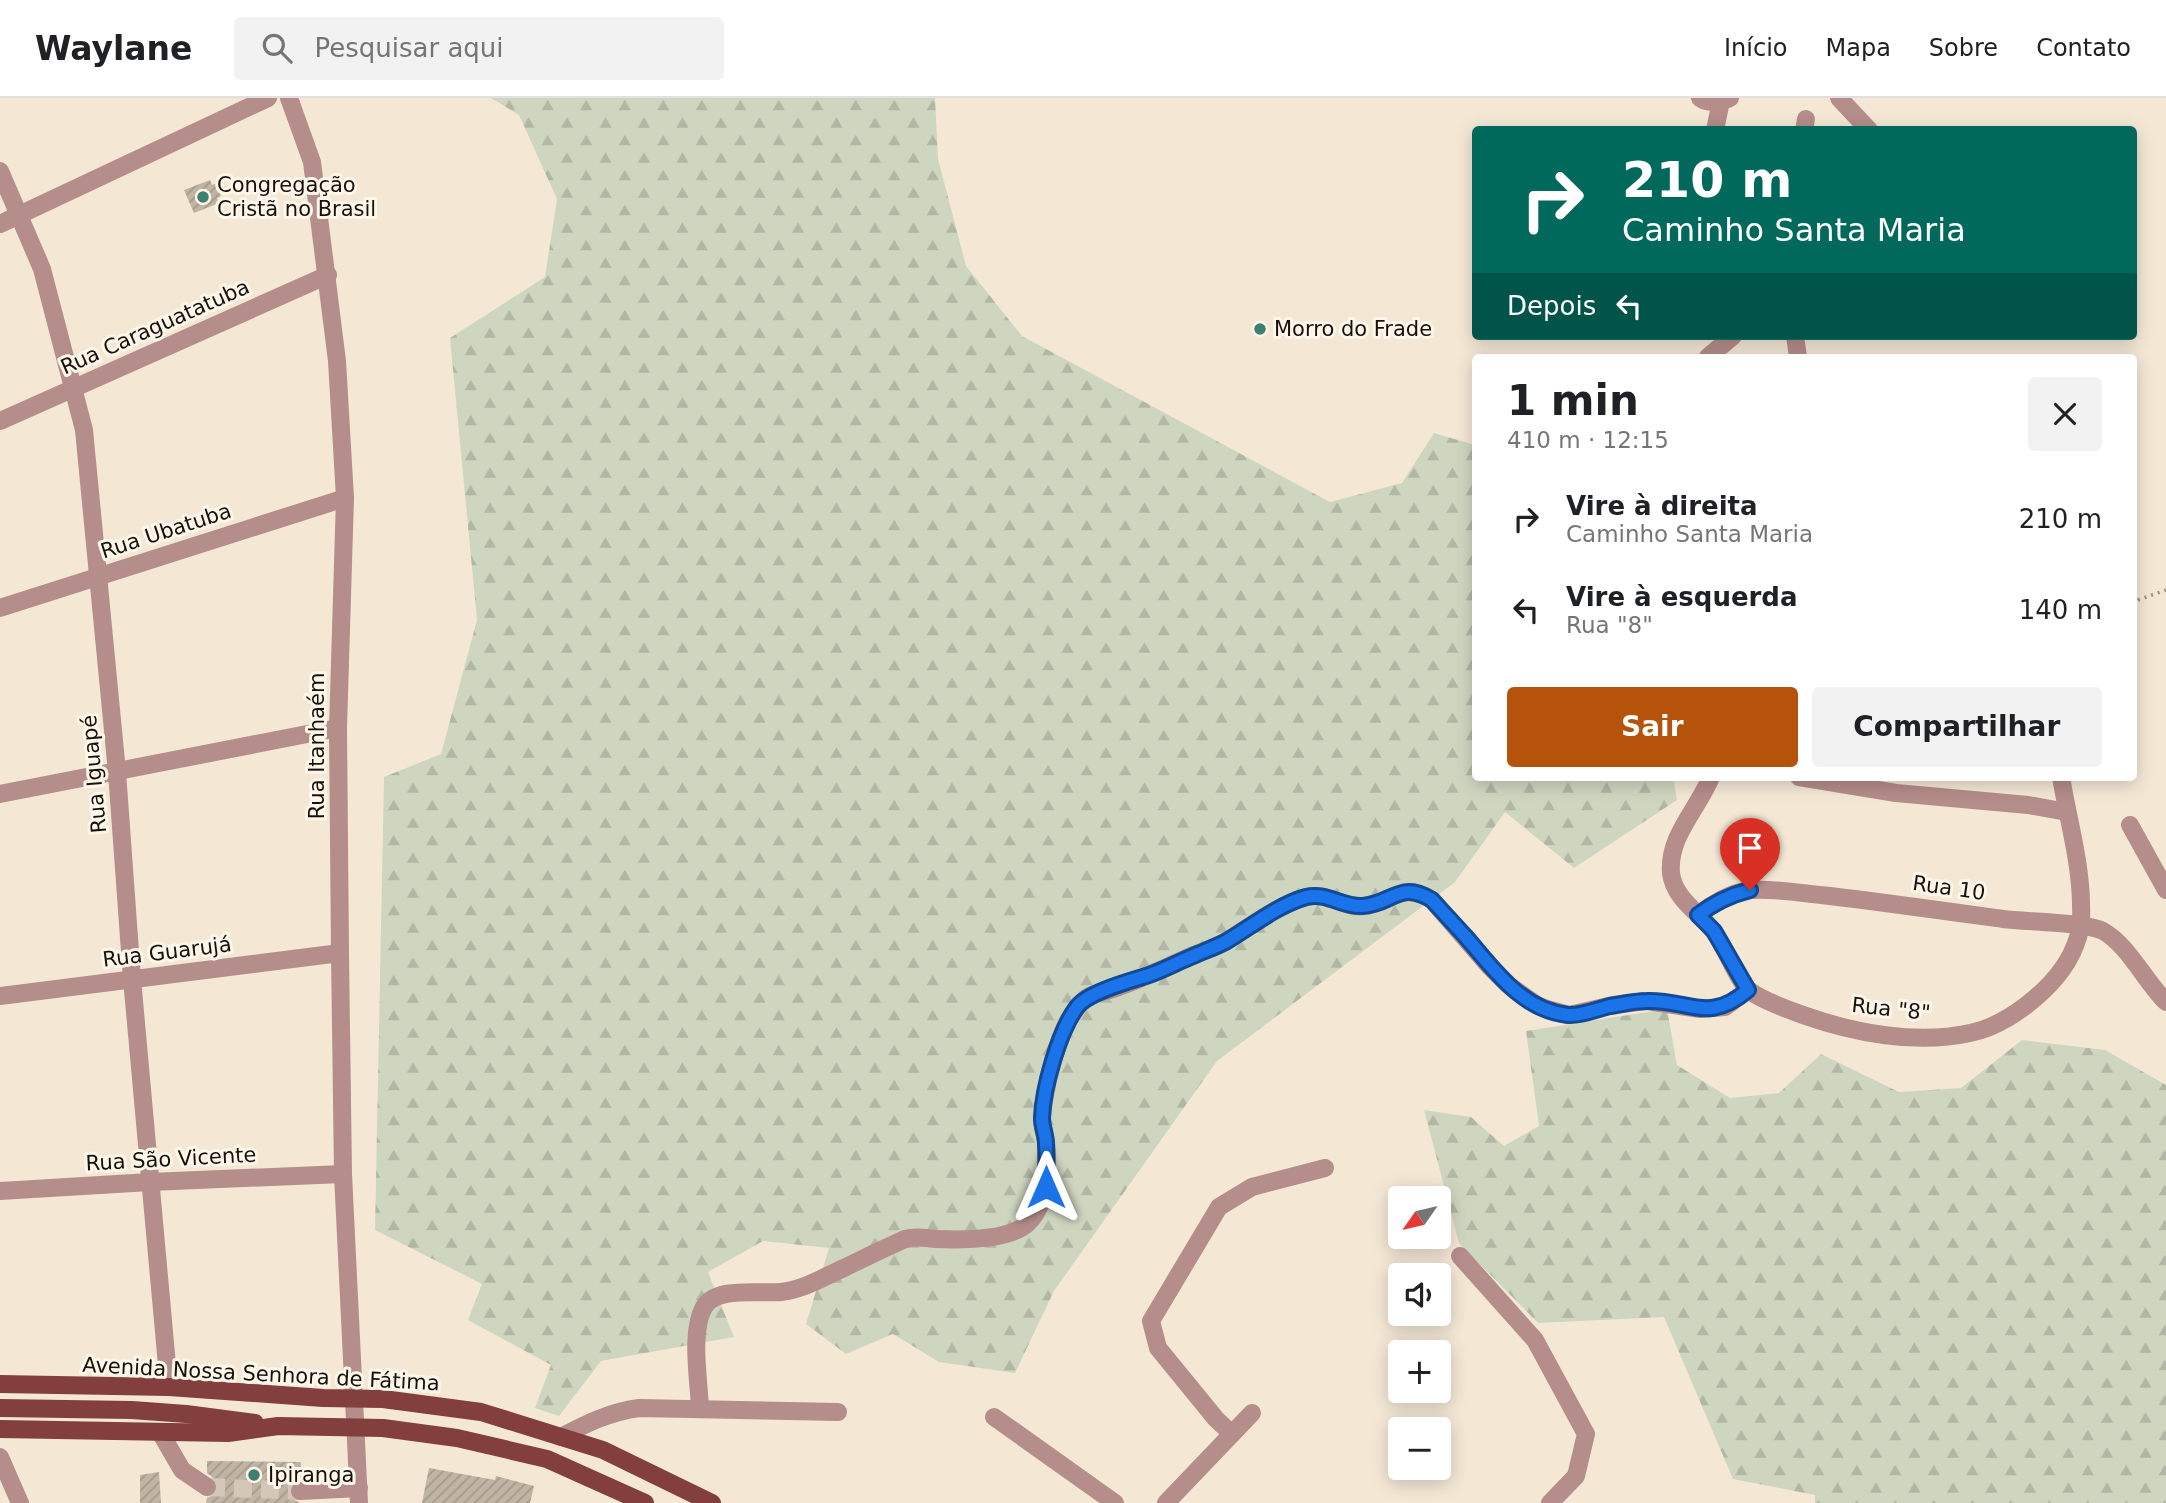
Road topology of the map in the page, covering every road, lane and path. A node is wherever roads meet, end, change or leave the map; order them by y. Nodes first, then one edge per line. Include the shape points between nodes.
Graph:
1 (268, 98) edge
2 (289, 98) edge
3 (1700, 98) edge
4 (1839, 98) edge
5 (1726, 100) edge
6 (1716, 126) edge
7 (1865, 126) edge
8 (0, 171) edge
9 (19, 215) junction
10 (0, 224) edge
11 (328, 275) junction
12 (1728, 340) edge
13 (1711, 354) edge
14 (74, 388) junction
15 (0, 421) edge
16 (345, 498) junction
17 (100, 576) junction
18 (2166, 590) edge
19 (2137, 601) edge
20 (0, 608) edge
21 (338, 728) junction
22 (117, 772) junction
23 (1709, 781) edge
24 (1822, 781) edge
25 (2061, 781) edge
26 (0, 794) edge
27 (2067, 812) junction
28 (2130, 825) dead end
29 (2166, 890) edge
30 (1698, 915) junction
31 (2081, 925) junction
32 (340, 953) junction
33 (132, 979) junction
34 (1748, 990) junction
35 (0, 996) edge
36 (2165, 998) edge
37 (1325, 1168) dead end
38 (344, 1174) junction
39 (150, 1182) junction
40 (0, 1191) edge
41 (1460, 1256) dead end
42 (0, 1384) edge
43 (169, 1387) junction
44 (356, 1399) junction
45 (0, 1408) edge
46 (701, 1409) junction
47 (838, 1412) dead end
48 (1252, 1413) dead end
49 (994, 1417) dead end
50 (278, 1426) junction
51 (357, 1428) junction
52 (0, 1429) edge
53 (160, 1432) junction
54 (1232, 1434) junction
55 (561, 1437) junction
56 (0, 1457) edge
57 (207, 1488) tunnel mouth
58 (300, 1491) tunnel mouth
59 (359, 1496) edge
60 (20, 1503) edge
61 (645, 1503) edge
62 (712, 1503) edge
63 (1115, 1503) edge
64 (1166, 1503) edge
65 (1550, 1503) edge

1 - 9 street
2 - 11 street, Rua Itanhaém via 312,162
3 - 5 street
4 - 7 street
5 - 6 street
8 - 9 street, Rua Iguapé
9 - 10 street
9 - 14 street, Rua Iguapé via 42,269
11 - 14 street, Rua Caraguatatuba
11 - 16 street, Rua Itanhaém
12 - 13 street
14 - 15 street, Rua Caraguatatuba
14 - 17 street, Rua Iguapé via 84,430
16 - 17 street, Rua Ubatuba
16 - 21 street, Rua Itanhaém
17 - 20 street, Rua Ubatuba
17 - 22 street, Rua Iguapé
18 - 19 path
21 - 22 street
21 - 32 street, Rua Itanhaém
22 - 26 street
22 - 33 street, Rua Iguapé
23 - 30 street via 1671,857 1671,876 1678,893
24 - 27 street
25 - 27 street, Rua "8"
27 - 31 street, Rua "8" via 2078,868
28 - 29 street
30 - 31 street, Rua 10 via 1735,894 1770,890
30 - 34 street via 1714,931
31 - 34 street, Rua "8" via 2076,947 2054,980 2019,1010 1972,1033 1943,1037 1867,1033 1805,1016
31 - 36 street, Rua 10 via 2101,930 2116,941
32 - 33 street, Rua Guarujá
32 - 38 street, Rua Itanhaém
33 - 35 street, Rua Guarujá
33 - 39 street, Rua Iguapé
34 - 46 street via 1725,1007 1700,1009 1647,1001 1569,1015 1537,1005 1507,984 1421,893 1408,891 1363,906 1317,895 1304,897 1216,947 1096,993 1078,1006 1068,1021 1045,1090 1046,1187 1028,1223 1004,1235 917,1236 797,1288 713,1297 696,1330
37 - 54 street via 1252,1187 1219,1207 1151,1321 1158,1348
38 - 39 street, Rua São Vicente
38 - 44 street, Rua Itanhaém
39 - 40 street, Rua São Vicente
39 - 43 street, Rua Iguapé
41 - 65 street via 1535,1340 1586,1434 1576,1476
42 - 43 main road, Avenida Nossa Senhora de Fátima
43 - 44 main road, Avenida Nossa Senhora de Fátima
44 - 51 street, Rua Itanhaém
44 - 55 main road, Avenida Nossa Senhora de Fátima via 481,1412
45 - 50 main road via 186,1414
46 - 47 street
46 - 55 street via 618,1411
48 - 54 street
49 - 63 street
50 - 51 main road
50 - 53 main road via 228,1433
51 - 59 street, Rua Itanhaém
51 - 61 main road via 457,1438 547,1458
52 - 53 main road
53 - 57 street via 182,1470
54 - 64 street
55 - 62 main road, Avenida Nossa Senhora de Fátima via 603,1450
56 - 60 street
58 - 59 street

